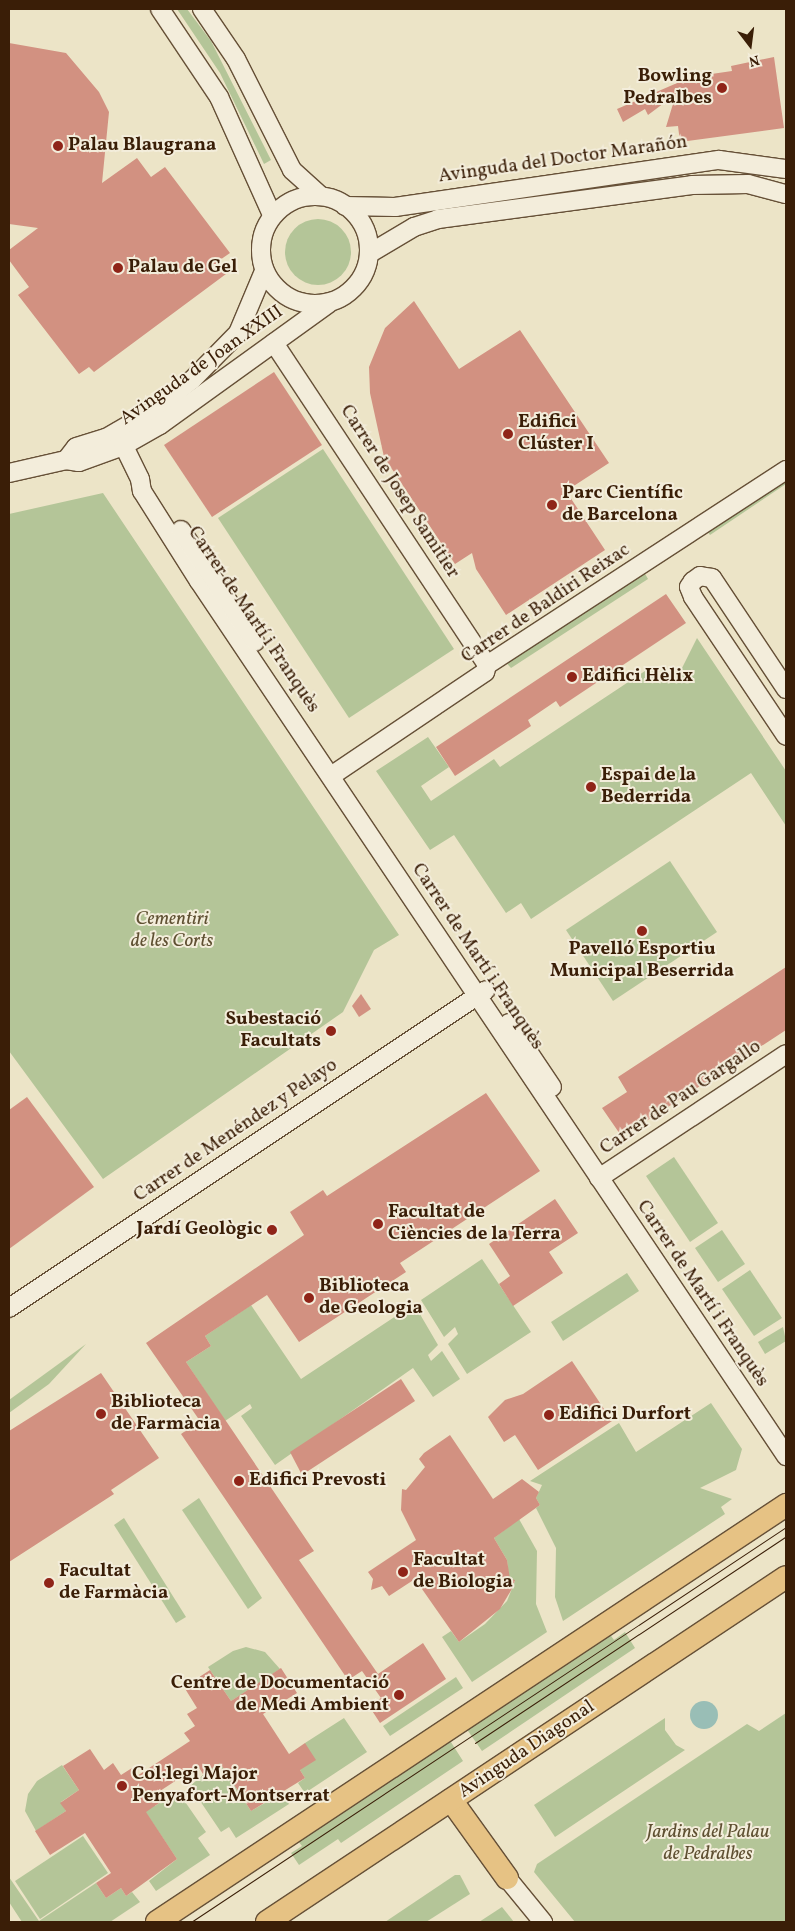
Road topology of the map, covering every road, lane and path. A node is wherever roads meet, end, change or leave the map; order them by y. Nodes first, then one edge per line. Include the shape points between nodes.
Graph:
1 (160, 9) edge
2 (202, 9) edge
3 (786, 169) edge
4 (786, 194) edge
5 (321, 196) junction
6 (345, 206) junction
7 (272, 215) junction
8 (372, 252) junction
9 (264, 271) junction
10 (329, 303) junction
11 (274, 343) junction
12 (120, 439) junction
13 (786, 470) edge
14 (9, 473) edge
15 (487, 664) junction
16 (786, 689) edge
17 (786, 736) edge
18 (336, 773) junction
19 (482, 993) junction
20 (786, 1054) edge
21 (604, 1175) junction
22 (9, 1308) edge
23 (786, 1439) edge
24 (786, 1456) edge
25 (786, 1505) edge
26 (786, 1577) edge
27 (451, 1800) junction
28 (507, 1878) joint
29 (157, 1922) edge
30 (267, 1922) edge
31 (543, 1922) edge

1 - 7 street via 219,98
2 - 5 street via 236,59 292,170
3 - 6 street, Avinguda del Doctor Marañón via 756,162 719,160 395,207
4 - 8 street via 748,184 692,185 438,219 414,227
5 - 6 street
5 - 7 street via 290,202
6 - 8 street via 367,230
7 - 9 street via 261,242
8 - 10 street via 360,282 348,294
9 - 10 street via 276,287 294,300
9 - 12 street, Avinguda de Joan XXIII via 238,333 192,380
10 - 11 street, Avinguda de Joan XXIII
11 - 12 street, Avinguda de Joan XXIII via 160,425
11 - 15 street, Carrer de Josep Samitier
12 - 14 street, Avinguda de Joan XXIII via 76,447 66,460
12 - 18 street, Carrer de Martí i Franquès via 140,479 154,490
13 - 15 street, Carrer de Baldiri Reixac
15 - 18 street, Carrer de Baldiri Reixac via 485,672
16 - 17 street via 712,578 700,576 693,581 689,587 693,597
18 - 19 street, Carrer de Martí i Franquès
19 - 21 street, Carrer de Martí i Franquès
19 - 22 street, Carrer de Menéndez y Pelayo
20 - 21 street, Carrer de Pau Gargallo
21 - 23 street, Carrer de Martí i Franquès
21 - 24 street, Carrer de Martí i Franquès
25 - 29 main road
26 - 27 main road, Avinguda Diagonal
27 - 28 main road
27 - 30 main road, Avinguda Diagonal
28 - 31 street

